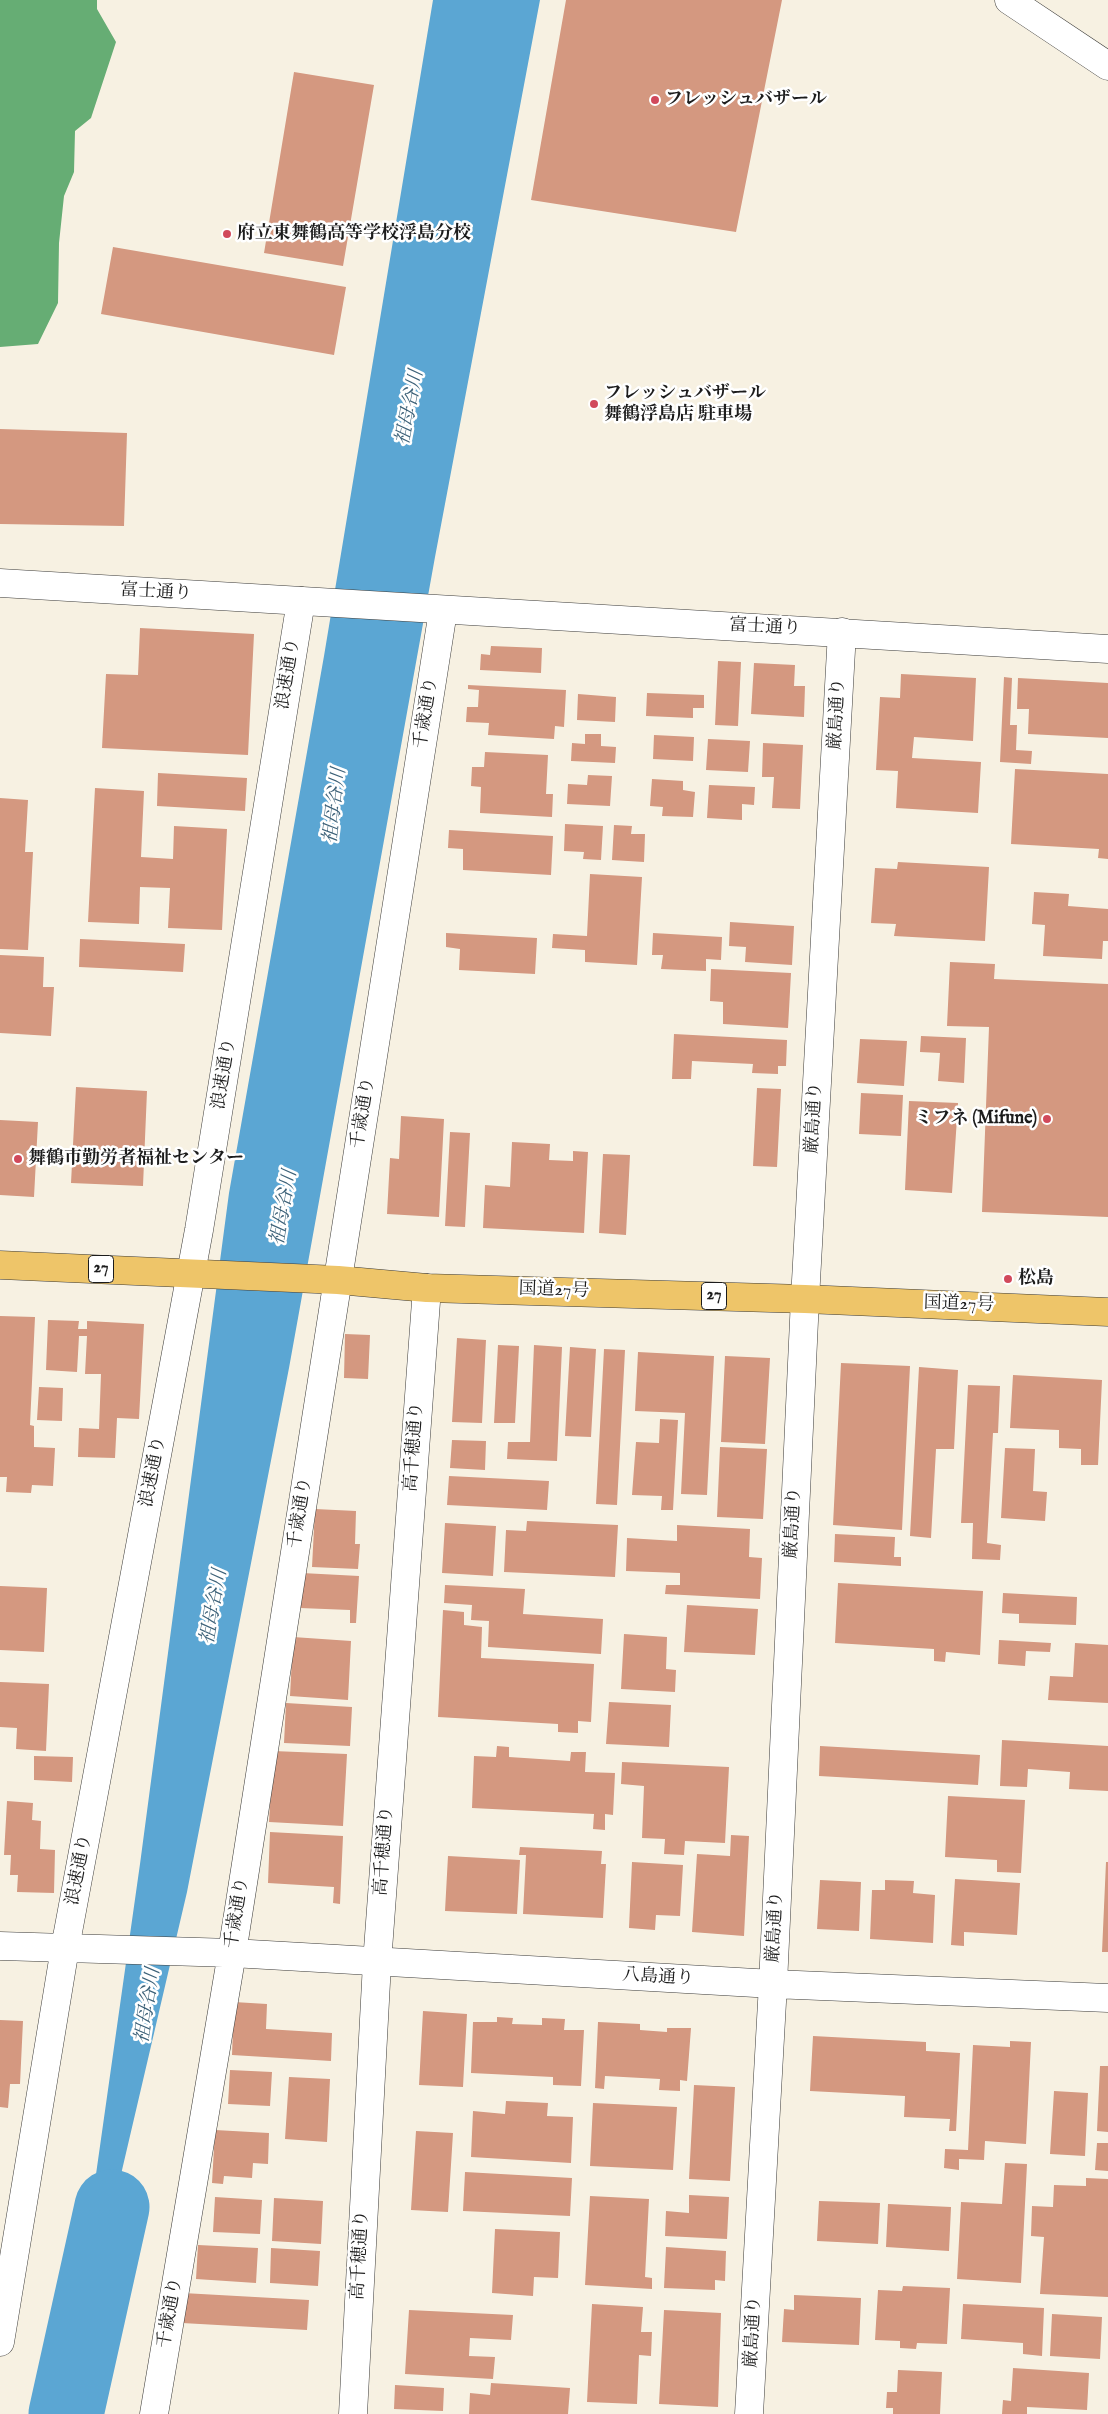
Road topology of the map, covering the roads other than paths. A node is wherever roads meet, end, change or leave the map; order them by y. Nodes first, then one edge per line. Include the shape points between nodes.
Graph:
1 (1009, 0) edge
2 (1108, 66) edge
3 (0, 583) edge
4 (307, 601) junction
5 (432, 610) junction
6 (842, 632) junction
7 (1108, 649) edge
8 (0, 1264) edge
9 (196, 1273) junction
10 (329, 1279) junction
11 (427, 1288) junction
12 (805, 1299) junction
13 (1108, 1312) edge
14 (0, 1946) edge
15 (65, 1948) junction
16 (220, 1953) junction
17 (377, 1963) junction
18 (773, 1984) junction
19 (1108, 1998) edge
20 (0, 2342) edge
21 (154, 2414) edge
22 (353, 2414) edge
23 (749, 2414) edge

1 - 2 street
3 - 4 street, 富士通り
4 - 5 street, 富士通り
4 - 9 street, 浪速通り
5 - 6 street, 富士通り
5 - 10 street, 千歳通り
6 - 7 street, 富士通り
6 - 12 street, 厳島通り
8 - 9 highway, 国道27号 / 27
9 - 10 highway, 国道27号 / 27
9 - 15 street, 浪速通り
10 - 11 highway, 国道27号 / 27
10 - 16 street, 千歳通り
11 - 12 highway, 国道27号 / 27
11 - 17 street, 高千穂通り
12 - 13 highway, 国道27号 / 27
12 - 18 street, 厳島通り
14 - 15 street
15 - 16 street, 八島通り
15 - 20 street, 浪速通り
16 - 17 street, 八島通り
16 - 21 street, 千歳通り
17 - 18 street, 八島通り
17 - 22 street, 高千穂通り
18 - 19 street, 八島通り
18 - 23 street, 厳島通り

